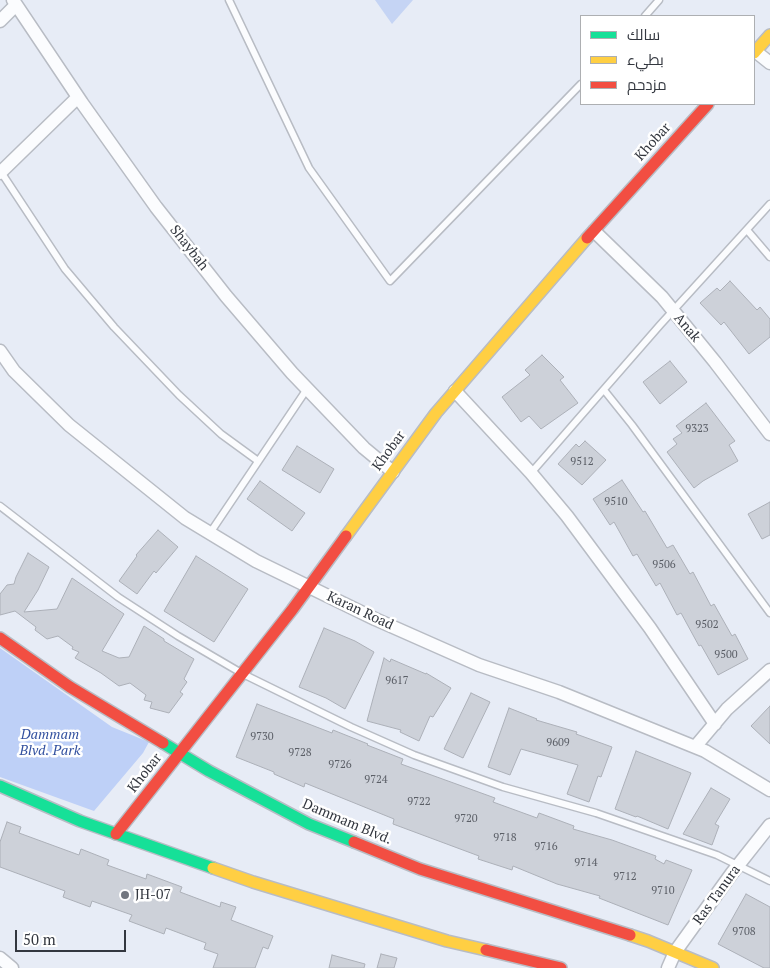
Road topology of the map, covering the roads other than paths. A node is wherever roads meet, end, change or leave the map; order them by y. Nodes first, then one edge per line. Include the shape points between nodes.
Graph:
1 (229, 0) edge
2 (659, 0) edge
3 (15, 2) edge
4 (645, 15) edge
5 (0, 21) edge
6 (770, 35) edge
7 (755, 52) edge
8 (770, 63) edge
9 (580, 85) edge
10 (78, 97) junction
11 (707, 105) edge
12 (1, 172) edge
13 (770, 204) edge
14 (746, 230) junction
15 (594, 231) junction
16 (770, 257) edge
17 (673, 311) junction
18 (0, 351) edge
19 (307, 389) junction
20 (604, 390) junction
21 (455, 391) junction
22 (770, 434) edge
23 (258, 461) junction
24 (393, 472) junction
25 (532, 473) junction
26 (0, 506) edge
27 (210, 533) junction
28 (309, 587) junction
29 (770, 614) edge
30 (0, 638) edge
31 (770, 670) edge
32 (243, 674) junction
33 (715, 724) junction
34 (695, 747) junction
35 (180, 754) junction
36 (0, 786) edge
37 (770, 790) edge
38 (770, 825) edge
39 (116, 834) junction
40 (738, 865) junction
41 (770, 881) edge
42 (675, 952) junction
43 (0, 958) edge
44 (12, 968) edge
45 (561, 968) edge
46 (668, 968) edge
47 (714, 968) edge

1 - 9 lane via 310,168 390,281
2 - 4 lane
3 - 5 street
3 - 10 street, Shaybah
6 - 7 main road
7 - 8 street
10 - 12 street
10 - 19 street, Shaybah via 156,207
11 - 15 main road, Khobar
12 - 23 lane via 65,270 114,327 179,395
13 - 14 lane
14 - 16 lane
14 - 17 lane
15 - 17 street, Anak
15 - 21 main road, Khobar
17 - 20 lane
17 - 22 street, Anak
18 - 27 street, Karan Road via 14,371 69,425 185,518
19 - 23 lane
19 - 24 street, Shaybah via 364,448
20 - 25 lane
20 - 29 lane
21 - 24 main road, Khobar
21 - 25 street
23 - 27 lane
24 - 28 main road, Khobar
25 - 33 street via 622,590
26 - 32 lane via 118,597
27 - 28 street, Karan Road via 256,561
28 - 32 main road, Khobar
28 - 34 street, Karan Road via 479,665 559,692
30 - 35 main road, Dammam Blvd. via 70,687
31 - 33 street
32 - 35 main road, Khobar
32 - 40 lane via 414,755 503,787 596,813
33 - 34 street
34 - 37 street, Karan Road
35 - 39 main road, Khobar
35 - 42 main road, Dammam Blvd. via 309,824 420,869
36 - 39 main road
38 - 40 street, Ras Tanura
39 - 45 main road via 253,882 447,941
40 - 41 lane
40 - 42 street, Ras Tanura
42 - 46 street, Ras Tanura
42 - 47 main road, Dammam Blvd.
43 - 44 street

